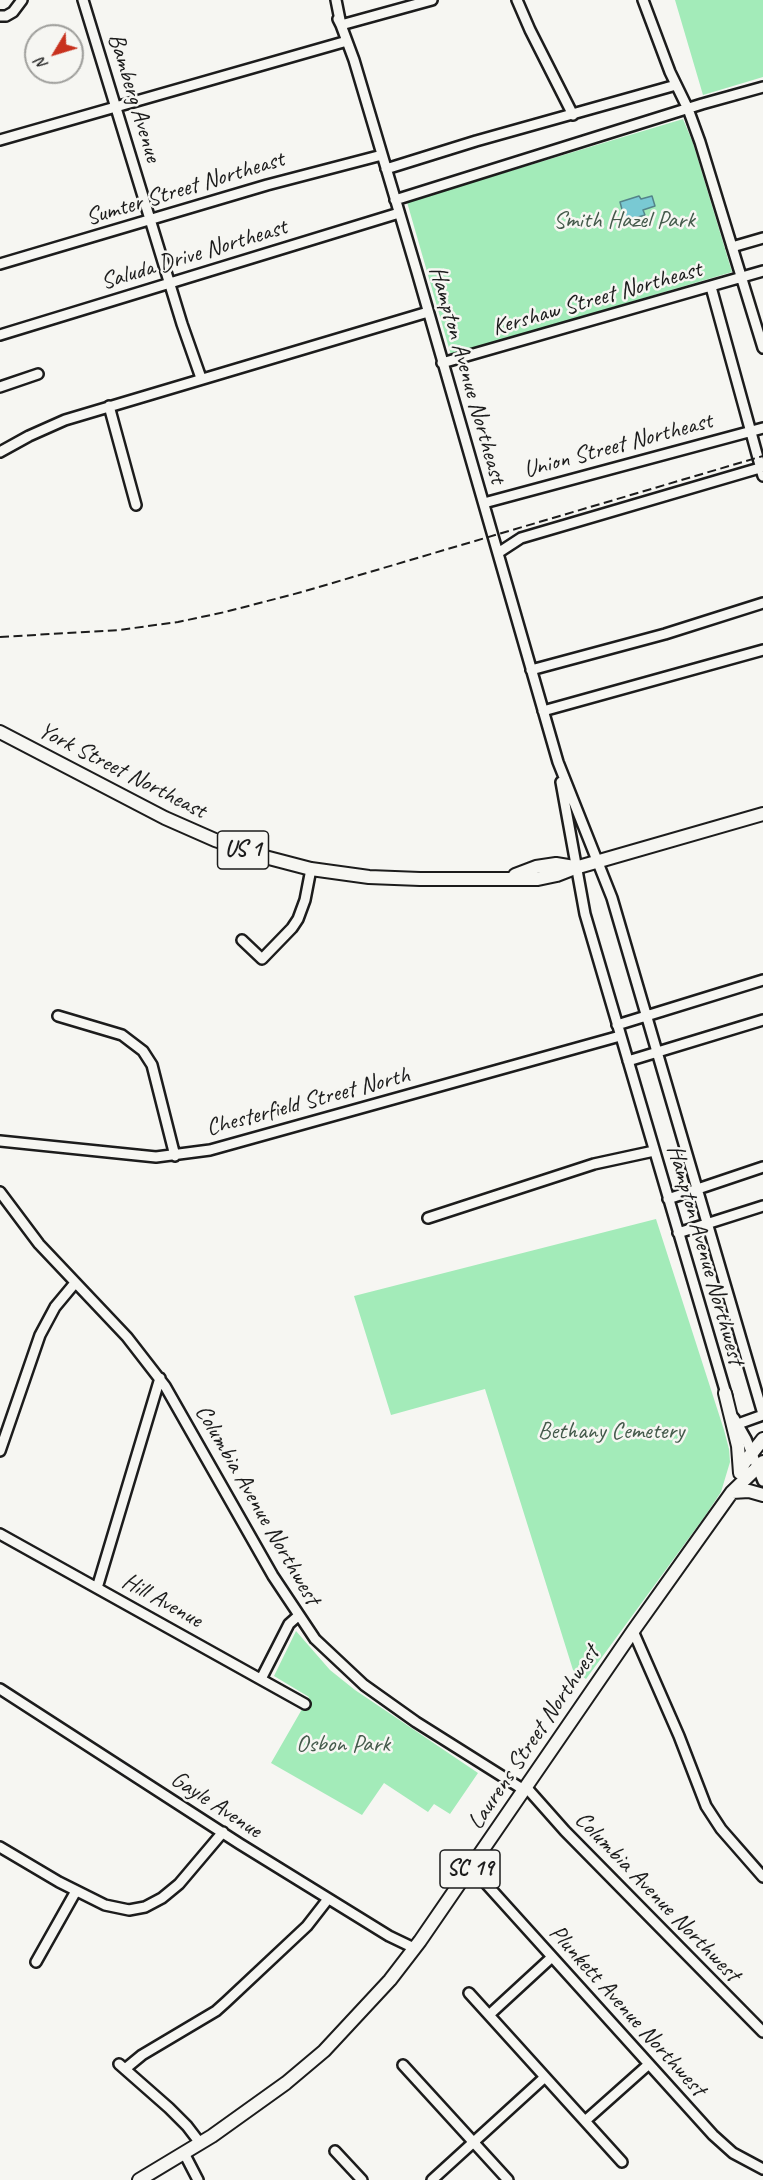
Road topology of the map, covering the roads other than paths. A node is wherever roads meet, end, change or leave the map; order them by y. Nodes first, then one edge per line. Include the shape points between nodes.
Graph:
1 (22, 0) edge
2 (83, 0) edge
3 (331, 0) edge
4 (336, 0) edge
5 (432, 0) edge
6 (517, 0) edge
7 (643, 0) edge
8 (0, 16) edge
9 (341, 25) junction
10 (347, 41) junction
11 (676, 85) junction
12 (763, 87) edge
13 (116, 107) junction
14 (688, 109) junction
15 (573, 115) junction
16 (0, 140) edge
17 (382, 155) junction
18 (386, 169) junction
19 (395, 200) junction
20 (399, 213) junction
21 (150, 220) junction
22 (763, 238) edge
23 (732, 247) junction
24 (0, 264) edge
25 (763, 271) edge
26 (741, 278) junction
27 (170, 282) junction
28 (711, 286) junction
29 (428, 312) junction
30 (0, 335) edge
31 (763, 348) edge
32 (442, 363) junction
33 (38, 374) dead end
34 (201, 378) junction
35 (0, 387) edge
36 (109, 406) junction
37 (763, 428) edge
38 (750, 431) junction
39 (0, 452) edge
40 (762, 470) edge
41 (484, 503) junction
42 (136, 505) dead end
43 (498, 553) junction
44 (763, 603) edge
45 (763, 650) edge
46 (531, 670) junction
47 (543, 711) junction
48 (0, 732) edge
49 (558, 762) junction
50 (763, 814) edge
51 (598, 862) junction
52 (311, 868) junction
53 (575, 868) junction
54 (242, 940) dead end
55 (763, 980) edge
56 (58, 1016) dead end
57 (646, 1016) junction
58 (763, 1020) edge
59 (617, 1025) junction
60 (620, 1036) junction
61 (657, 1052) junction
62 (628, 1061) junction
63 (0, 1141) edge
64 (654, 1151) junction
65 (175, 1156) junction
66 (763, 1167) edge
67 (697, 1189) junction
68 (0, 1192) edge
69 (668, 1198) junction
70 (763, 1206) edge
71 (428, 1218) dead end
72 (708, 1224) junction
73 (678, 1233) junction
74 (75, 1283) junction
75 (160, 1378) junction
76 (726, 1393) junction
77 (763, 1415) edge
78 (738, 1424) junction
79 (763, 1439) edge
80 (0, 1451) edge
81 (752, 1453) junction
82 (760, 1465) edge
83 (740, 1473) junction
84 (763, 1481) edge
85 (732, 1492) junction
86 (763, 1495) edge
87 (0, 1534) edge
88 (97, 1588) junction
89 (298, 1616) junction
90 (633, 1631) junction
91 (261, 1679) junction
92 (0, 1689) edge
93 (305, 1704) dead end
94 (525, 1789) junction
95 (223, 1832) junction
96 (0, 1847) edge
97 (471, 1867) junction
98 (763, 1877) edge
99 (76, 1891) junction
100 (328, 1899) junction
101 (414, 1948) junction
102 (552, 1957) junction
103 (36, 1962) dead end
104 (469, 1993) dead end
105 (489, 2015) junction
106 (763, 2032) edge
107 (403, 2064) dead end
108 (649, 2064) junction
109 (545, 2077) junction
110 (585, 2121) junction
111 (473, 2142) junction
112 (200, 2143) junction
113 (335, 2151) dead end
114 (184, 2153) junction
115 (622, 2162) dead end
116 (763, 2169) edge
117 (759, 2179) edge
118 (139, 2180) edge
119 (198, 2180) edge
120 (362, 2180) edge
121 (432, 2180) edge
122 (508, 2180) edge

1 - 8 street via 13,12
2 - 13 street, Bamberg Avenue
3 - 9 street
4 - 9 street, Hampton Avenue Northeast
5 - 9 street
6 - 15 street
7 - 11 street
9 - 10 street, Hampton Avenue Northeast
10 - 13 street
10 - 17 street, Hampton Avenue Northeast
11 - 14 street
11 - 15 street
12 - 14 street
13 - 16 street
13 - 21 street, Bamberg Avenue
14 - 19 street
14 - 23 street
15 - 18 street
17 - 18 street, Hampton Avenue Northeast
17 - 21 street, Sumter Street Northeast
18 - 19 street, Hampton Avenue Northeast
19 - 20 street, Hampton Avenue Northeast
20 - 27 street, Saluda Drive Northeast
20 - 29 street, Hampton Avenue Northeast
21 - 24 street, Sumter Street Northeast
21 - 27 street, Bamberg Avenue
22 - 23 street, Kershaw Street Northeast
23 - 26 street
25 - 26 street, Kershaw Street Northeast
26 - 28 street, Kershaw Street Northeast
26 - 31 street
27 - 30 street, Saluda Drive Northeast
27 - 34 street, Bamberg Avenue
28 - 32 street, Kershaw Street Northeast
28 - 38 street
29 - 32 street, Hampton Avenue Northeast
29 - 34 street
32 - 41 street, Hampton Avenue Northeast
33 - 35 street
34 - 36 street
36 - 39 street via 47,427
36 - 42 street
37 - 38 street, Union Street Northeast
38 - 40 street
38 - 41 street, Union Street Northeast
40 - 43 street via 521,538
41 - 43 street, Hampton Avenue Northeast
43 - 46 street, Hampton Avenue Northeast
44 - 46 street
45 - 47 street
46 - 47 street, Hampton Avenue Northeast
47 - 49 street, Hampton Avenue Northeast
48 - 52 main road, York Street Northeast / US 1 via 190,830 240,849
49 - 51 street, Hampton Avenue Northeast
49 - 53 street, Hampton Avenue Northeast
50 - 51 main road, York Street Northeast / US 1
51 - 53 main road, York Street Northeast / US 1
51 - 57 street, Hampton Avenue Northeast
52 - 53 main road, York Street Northeast / US 1 via 404,879 510,877 556,864
52 - 54 street via 298,918 270,951 262,958
53 - 59 street, Hampton Avenue Northeast
55 - 57 street
56 - 65 street via 122,1035 143,1051 152,1065
57 - 59 street
57 - 61 street, Hampton Avenue Northeast
58 - 61 street
59 - 60 street, Hampton Avenue Northeast
60 - 62 street, Hampton Avenue Northwest
60 - 65 street, Chesterfield Street North via 232,1144
61 - 62 street
61 - 67 street, Hampton Avenue Northwest
62 - 64 street, Hampton Avenue Northwest
63 - 65 street, Chesterfield Street North
64 - 69 street, Hampton Avenue Northwest
64 - 71 street via 594,1164
66 - 67 street
67 - 69 street
67 - 72 street, Hampton Avenue Northwest
68 - 74 street, Columbia Avenue Northwest
69 - 73 street, Hampton Avenue Northwest
70 - 72 street
72 - 73 street
72 - 77 street, Hampton Avenue Northwest
73 - 76 street, Hampton Avenue Northwest
74 - 75 street, Columbia Avenue Northwest
74 - 80 street via 55,1307 40,1335
75 - 88 street
75 - 89 street, Columbia Avenue Northwest
76 - 78 street, Hampton Avenue Northwest
76 - 83 main road
77 - 78 street
78 - 81 street, Hampton Avenue Northwest
79 - 81 main road, Laurens Street Northwest / SC 19
81 - 82 street, Hampton Avenue Northwest
81 - 83 main road, Laurens Street Northwest / SC 19
82 - 84 street, Hampton Avenue Northwest
82 - 85 main road, Laurens Street Northwest / SC 19
83 - 85 main road, Laurens Street Northwest / SC 19
85 - 86 main road
85 - 90 main road, Laurens Street Northwest / SC 19
87 - 88 street, Hill Avenue
88 - 91 street, Hill Avenue
89 - 91 street via 289,1624
89 - 94 street, Columbia Avenue Northwest via 322,1647 364,1685
90 - 94 main road, Laurens Street Northwest / SC 19
90 - 98 street via 706,1806
91 - 93 street, Hill Avenue
92 - 95 street, Gayle Avenue
94 - 97 main road, Laurens Street Northwest / SC 19
94 - 106 street, Columbia Avenue Northwest
95 - 99 street via 180,1884 145,1907 112,1908
95 - 100 street, Gayle Avenue
96 - 99 street
97 - 101 main road, Laurens Street Northwest / SC 19
97 - 102 street, Plunkett Avenue Northwest
99 - 103 street
100 - 101 street, Gayle Avenue
100 - 112 street via 307,1926 226,2002 122,2066 169,2108
101 - 112 main road, Laurens Street Northwest / SC 19 via 324,2051 255,2107
102 - 105 street
102 - 108 street, Plunkett Avenue Northwest
104 - 105 street
105 - 109 street
107 - 111 street
108 - 110 street
108 - 116 street, Plunkett Avenue Northwest via 723,2145
109 - 110 street
109 - 111 street
110 - 115 street
111 - 121 street
111 - 122 street
112 - 114 main road, Laurens Street Northwest / SC 19
113 - 120 street
114 - 118 main road, Laurens Street Northwest / SC 19
114 - 119 street
116 - 117 street

